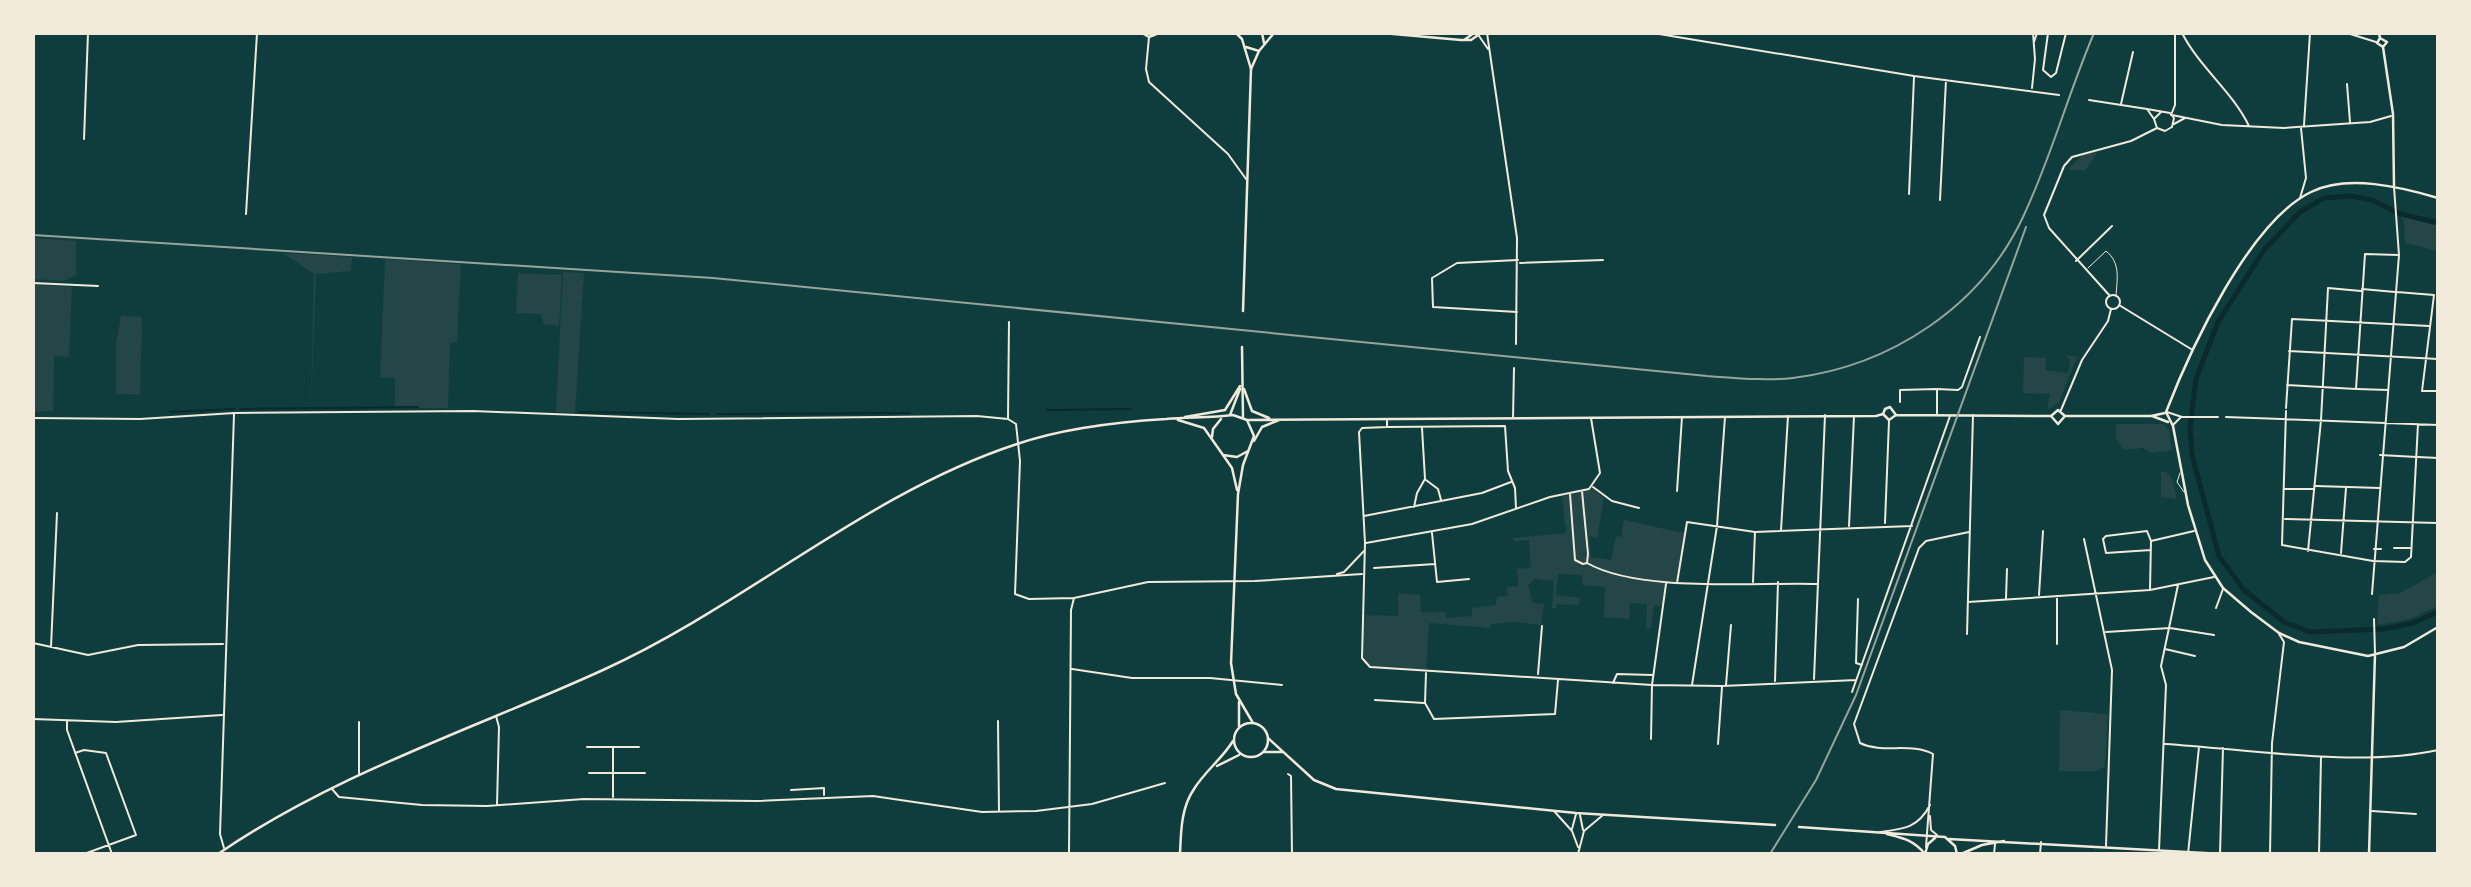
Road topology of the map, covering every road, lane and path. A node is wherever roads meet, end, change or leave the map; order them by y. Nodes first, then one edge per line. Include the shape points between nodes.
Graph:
1 (88, 33) edge
2 (257, 33) edge
3 (1142, 33) edge
4 (1159, 33) edge
5 (1236, 33) edge
6 (1243, 33) edge
7 (1262, 33) edge
8 (1274, 33) edge
9 (1382, 33) edge
10 (1487, 33) edge
11 (1653, 33) edge
12 (2035, 33) edge
13 (2048, 33) edge
14 (2066, 33) edge
15 (2175, 33) edge
16 (2182, 33) edge
17 (2309, 33) edge
18 (2347, 33) edge
19 (1478, 34) edge
20 (2380, 36) edge
21 (1149, 37) junction
22 (1243, 42) junction
23 (2377, 42) junction
24 (1264, 43) junction
25 (2383, 47) junction
26 (1488, 50) junction
27 (1259, 51) junction
28 (2133, 52) dead end
29 (1251, 69) junction
30 (1914, 76) junction
31 (1947, 79) junction
32 (2347, 84) dead end
33 (2031, 90) junction
34 (2059, 94) dead end
35 (2089, 100) dead end
36 (2121, 106) junction
37 (2147, 109) junction
38 (2392, 110) junction
39 (2161, 112) junction
40 (2172, 115) junction
41 (2391, 116) junction
42 (2186, 118) junction
43 (2154, 119) junction
44 (2350, 123) junction
45 (2174, 124) junction
46 (2249, 127) junction
47 (2303, 127) junction
48 (2393, 127) junction
49 (2157, 128) junction
50 (85, 139) dead end
51 (1248, 183) junction
52 (2394, 186) junction
53 (1909, 194) dead end
54 (2438, 198) edge
55 (1940, 200) dead end
56 (2299, 201) junction
57 (246, 215) dead end
58 (2112, 226) dead end
59 (2399, 255) junction
60 (1603, 260) dead end
61 (2077, 260) junction
62 (1518, 262) junction
63 (2088, 268) junction
64 (33, 283) edge
65 (98, 286) dead end
66 (2362, 290) junction
67 (2396, 292) junction
68 (2110, 296) junction
69 (2116, 296) junction
70 (2119, 305) junction
71 (2111, 309) junction
72 (1243, 311) dead end
73 (1518, 312) junction
74 (1009, 322) dead end
75 (2327, 322) junction
76 (2360, 323) junction
77 (2394, 324) junction
78 (2429, 326) junction
79 (1980, 337) dead end
80 (1516, 344) dead end
81 (1242, 347) dead end
82 (2191, 349) junction
83 (2289, 351) junction
84 (2325, 354) junction
85 (2357, 356) junction
86 (2392, 357) junction
87 (2425, 358) junction
88 (2438, 359) edge
89 (1514, 368) dead end
90 (2287, 385) junction
91 (1241, 386) junction
92 (2323, 387) junction
93 (1937, 389) junction
94 (2356, 389) junction
95 (2388, 390) junction
96 (2438, 391) edge
97 (1900, 402) dead end
98 (2061, 410) junction
99 (2166, 412) junction
100 (234, 413) junction
101 (1883, 414) junction
102 (1229, 415) junction
103 (1788, 415) junction
104 (1825, 415) junction
105 (1854, 415) junction
106 (1896, 415) junction
107 (1937, 415) junction
108 (1950, 415) junction
109 (1973, 415) junction
110 (1682, 416) junction
111 (1725, 416) junction
112 (2051, 416) junction
113 (2065, 416) junction
114 (2152, 416) junction
115 (2226, 416) dead end
116 (1224, 417) junction
117 (1591, 417) junction
118 (2183, 417) junction
119 (2218, 417) dead end
120 (33, 418) edge
121 (1181, 418) junction
122 (1288, 418) junction
123 (1486, 418) junction
124 (1513, 418) junction
125 (1008, 419) junction
126 (1168, 419) junction
127 (1245, 419) junction
128 (1272, 419) junction
129 (1387, 419) junction
130 (2286, 419) junction
131 (1889, 420) junction
132 (2321, 420) junction
133 (2169, 422) junction
134 (2385, 423) junction
135 (2418, 424) junction
136 (2438, 425) edge
137 (2173, 426) junction
138 (1387, 427) junction
139 (1422, 427) junction
140 (1486, 427) junction
141 (1212, 440) junction
142 (1254, 441) junction
143 (1018, 443) junction
144 (1249, 450) junction
145 (1223, 455) junction
146 (2381, 455) junction
147 (2417, 457) junction
148 (2438, 458) edge
149 (1424, 479) junction
150 (1512, 482) junction
151 (1593, 486) junction
152 (2315, 488) junction
153 (2346, 488) junction
154 (2380, 488) junction
155 (2284, 489) junction
156 (1582, 491) junction
157 (1677, 491) dead end
158 (1570, 493) junction
159 (1238, 494) junction
160 (1441, 500) junction
161 (1414, 507) junction
162 (1639, 508) dead end
163 (1516, 509) junction
164 (57, 513) dead end
165 (1364, 516) junction
166 (2284, 519) junction
167 (2312, 520) junction
168 (2344, 520) junction
169 (2377, 521) junction
170 (2413, 523) junction
171 (2438, 523) edge
172 (1717, 526) junction
173 (1849, 526) junction
174 (1885, 526) junction
175 (1913, 526) junction
176 (1819, 528) junction
177 (1781, 530) junction
178 (2043, 531) dead end
179 (2195, 531) junction
180 (1432, 532) junction
181 (1755, 532) junction
182 (1969, 532) junction
183 (2084, 538) dead end
184 (2151, 541) junction
185 (1365, 543) junction
186 (2394, 548) dead end
187 (2411, 548) junction
188 (2374, 549) junction
189 (2381, 549) dead end
190 (2151, 550) junction
191 (1364, 551) junction
192 (2308, 551) junction
193 (2341, 554) junction
194 (2373, 561) junction
195 (1587, 563) junction
196 (1435, 564) junction
197 (1374, 568) dead end
198 (2007, 569) dead end
199 (1363, 574) junction
200 (1330, 576) junction
201 (2215, 577) junction
202 (1469, 579) dead end
203 (1234, 581) junction
204 (1778, 582) junction
205 (1666, 583) junction
206 (1678, 583) junction
207 (1707, 583) junction
208 (1753, 583) junction
209 (1817, 584) junction
210 (2178, 585) junction
211 (2223, 588) junction
212 (2150, 590) junction
213 (2097, 592) junction
214 (2372, 594) dead end
215 (2057, 595) junction
216 (2039, 596) junction
217 (1074, 598) junction
218 (1857, 599) dead end
219 (2006, 599) junction
220 (1968, 602) junction
221 (2216, 608) dead end
222 (2374, 619) dead end
223 (1731, 625) dead end
224 (1542, 626) dead end
225 (2438, 627) edge
226 (2170, 628) junction
227 (2105, 633) junction
228 (2278, 633) junction
229 (1967, 634) dead end
230 (2214, 635) dead end
231 (33, 643) edge
232 (225, 644) junction
233 (2057, 644) dead end
234 (51, 648) junction
235 (2165, 649) junction
236 (2375, 654) junction
237 (2195, 656) dead end
238 (1863, 665) junction
239 (1071, 669) junction
240 (1426, 672) junction
241 (1538, 674) dead end
242 (1653, 675) junction
243 (1232, 680) junction
244 (1558, 680) junction
245 (1814, 680) junction
246 (1856, 680) junction
247 (1775, 682) junction
248 (1613, 683) junction
249 (1282, 685) dead end
250 (1652, 685) junction
251 (1691, 686) junction
252 (1724, 686) junction
253 (1852, 692) dead end
254 (1238, 698) junction
255 (1375, 700) dead end
256 (1425, 703) junction
257 (223, 715) junction
258 (496, 715) junction
259 (33, 719) edge
260 (67, 720) junction
261 (998, 721) dead end
262 (359, 722) dead end
263 (1254, 723) junction
264 (1239, 727) junction
265 (1268, 738) junction
266 (1651, 739) dead end
267 (1233, 741) junction
268 (1718, 744) dead end
269 (2165, 744) junction
270 (2199, 746) junction
271 (587, 747) dead end
272 (613, 747) junction
273 (639, 747) dead end
274 (2223, 747) junction
275 (2438, 750) edge
276 (2273, 751) junction
277 (1264, 752) junction
278 (1283, 752) junction
279 (75, 753) junction
280 (1241, 755) junction
281 (2322, 755) junction
282 (2373, 756) junction
283 (1214, 768) junction
284 (589, 773) dead end
285 (613, 773) junction
286 (645, 773) dead end
287 (1288, 774) dead end
288 (359, 776) junction
289 (1165, 783) dead end
290 (331, 788) junction
291 (791, 790) dead end
292 (824, 797) junction
293 (613, 798) junction
294 (1930, 804) junction
295 (497, 806) junction
296 (1069, 807) junction
297 (1554, 811) junction
298 (2371, 811) junction
299 (999, 812) junction
300 (1578, 813) junction
301 (1603, 814) junction
302 (2416, 814) dead end
303 (1775, 825) dead end
304 (1799, 827) dead end
305 (1572, 831) junction
306 (1584, 831) junction
307 (1877, 832) junction
308 (1927, 836) junction
309 (1940, 837) junction
310 (1949, 839) junction
311 (2011, 840) junction
312 (2040, 842) junction
313 (1995, 843) junction
314 (109, 845) junction
315 (2106, 846) junction
316 (1579, 848) junction
317 (1926, 848) junction
318 (225, 849) junction
319 (2159, 850) junction
320 (2188, 853) edge
321 (84, 854) edge
322 (112, 854) edge
323 (218, 854) edge
324 (1069, 854) edge
325 (1180, 854) edge
326 (1292, 854) edge
327 (1578, 854) edge
328 (1925, 854) edge
329 (1959, 854) edge
330 (1994, 854) edge
331 (2040, 854) edge
332 (2221, 854) edge
333 (2270, 854) edge
334 (2319, 854) edge
335 (2369, 854) edge

1 - 50 street
2 - 57 street
3 - 21 street
4 - 21 street
5 - 22 street
6 - 22 street
7 - 24 street
8 - 24 street
9 - 19 street via 1464,40
10 - 26 street
11 - 30 street
12 - 33 street
13 - 14 street via 2043,70 2051,77
15 - 40 street
16 - 46 street via 2195,58 2211,72
17 - 47 street
18 - 23 street
19 - 26 street
20 - 23 street
20 - 25 street via 2386,40
21 - 51 street via 1149,82 1228,154
22 - 27 street
22 - 29 street
23 - 25 street
24 - 27 street
25 - 38 street
26 - 62 street
27 - 29 street
28 - 36 street
29 - 51 street
30 - 31 street
30 - 53 street
31 - 33 street
31 - 55 street
32 - 44 street
33 - 34 street
35 - 36 street
36 - 37 street
37 - 39 street
37 - 43 street
38 - 41 street
38 - 48 street
39 - 40 street
39 - 43 street
40 - 42 street
40 - 45 street
41 - 44 street
41 - 48 street
42 - 45 street
42 - 46 street
43 - 49 street
44 - 47 street
45 - 49 street via 2168,131
46 - 47 street
47 - 56 street via 2306,178
48 - 52 street
49 - 61 street via 2126,143 2079,153 2064,166 2044,220
51 - 72 street
52 - 54 street
52 - 56 street via 2372,183 2326,188
52 - 59 street
56 - 82 street via 2267,229 2246,256
58 - 61 street
59 - 66 street via 2365,254
59 - 67 street
60 - 62 street
61 - 63 street
62 - 73 street
62 - 73 street via 1457,263 1432,278 1433,307
63 - 68 street
63 - 69 lane via 2106,251 2110,254 2117,264
64 - 65 street
66 - 67 street
66 - 75 street via 2328,288
66 - 76 street
67 - 77 street
67 - 78 street via 2434,295
68 - 69 street
68 - 71 street via 2106,302
69 - 70 street
70 - 71 street
70 - 82 street
71 - 98 street via 2081,360
73 - 80 street
74 - 125 street
75 - 76 street
75 - 83 street via 2292,319
75 - 84 street
76 - 77 street
76 - 85 street
77 - 78 street
77 - 86 street
78 - 87 street
79 - 93 street via 1962,387
81 - 91 street
82 - 99 street
83 - 84 street
83 - 90 street
84 - 85 street
84 - 92 street
85 - 86 street
85 - 94 street
86 - 87 street
86 - 95 street
87 - 88 street
87 - 96 street via 2422,391
89 - 124 street
90 - 92 street
90 - 130 street
91 - 102 street
91 - 121 street via 1225,410
91 - 127 street
91 - 128 street via 1252,411
92 - 94 street
92 - 132 street
93 - 97 street via 1900,390
93 - 107 street
94 - 95 street
95 - 134 street
98 - 112 street
98 - 113 street
99 - 114 street
99 - 118 street
99 - 133 street
100 - 120 street via 139,419
100 - 125 street via 473,411 694,418
100 - 232 street
101 - 105 street
101 - 106 street via 1890,407
101 - 131 street
102 - 116 street
102 - 127 street
103 - 104 street
103 - 111 street
103 - 177 street
104 - 105 street
104 - 176 street
105 - 173 street
106 - 107 street
106 - 131 street
107 - 108 street
108 - 109 street
108 - 175 street
109 - 112 street
109 - 182 street
110 - 111 street
110 - 117 street
110 - 157 street
111 - 172 street
112 - 113 street via 2058,424
113 - 114 street
114 - 133 street
115 - 130 street
116 - 121 street
116 - 141 street via 1213,429
117 - 124 street
117 - 151 street via 1600,473
118 - 119 street
118 - 137 street
121 - 126 street
122 - 128 street
122 - 129 street
122 - 142 street via 1262,427
123 - 124 street
123 - 129 street
123 - 140 street
125 - 143 street via 1016,424
126 - 141 street via 1199,425
126 - 143 street via 1091,427
127 - 128 street
127 - 142 street
129 - 138 street
130 - 132 street
130 - 155 street
131 - 174 street
132 - 134 street
132 - 152 street
133 - 137 street
134 - 135 street
134 - 146 street
135 - 136 street
135 - 147 street
137 - 179 street
138 - 139 street
138 - 165 street via 1360,429
139 - 140 street
139 - 149 street
140 - 150 street via 1505,426
141 - 145 street
142 - 144 street
143 - 217 street via 1015,594 1029,599
143 - 258 street via 932,480 708,614 605,669
144 - 145 street via 1237,457
144 - 159 street
145 - 159 street via 1232,468
146 - 147 street
146 - 154 street
147 - 148 street
147 - 170 street
149 - 160 street via 1438,489
149 - 161 street
150 - 160 street
150 - 163 street
151 - 156 street
151 - 162 street via 1612,501
152 - 153 street
152 - 155 street
152 - 167 street
153 - 154 street
153 - 168 street
154 - 169 street
155 - 166 street
156 - 158 street
156 - 195 street
158 - 163 street
158 - 195 street via 1575,560
159 - 203 street
160 - 161 street
161 - 165 street
163 - 180 street
164 - 234 street
165 - 185 street
166 - 167 street
166 - 192 street via 2281,544
167 - 168 street
167 - 192 street
168 - 169 street
168 - 193 street
169 - 170 street
169 - 188 street
170 - 171 street
170 - 187 street
172 - 181 street
172 - 206 street via 1687,522
172 - 207 street
173 - 174 street
173 - 176 street
174 - 175 street
175 - 238 street
176 - 177 street
176 - 209 street
177 - 181 street
178 - 216 street
179 - 184 street
179 - 201 street
180 - 185 street
180 - 196 street
181 - 208 street
182 - 220 street
182 - 294 street via 1926,541 1919,548 1854,724 1860,743 1871,748 1933,754
183 - 213 street
184 - 190 street
184 - 190 street via 2147,531 2103,539 2108,553
185 - 191 street
186 - 187 street
187 - 194 street via 2411,557 2405,562
188 - 189 street
188 - 194 street
190 - 212 street
191 - 199 street
191 - 200 street via 1344,572
192 - 193 street
193 - 194 street
194 - 214 street
195 - 205 street
196 - 197 street
196 - 202 street via 1437,582
198 - 219 street
199 - 200 street
199 - 240 street via 1364,663
200 - 203 street
201 - 210 street
201 - 211 street
203 - 217 street via 1148,582
203 - 243 street
204 - 208 street
204 - 209 street
204 - 247 street
205 - 206 street
205 - 242 street
206 - 207 street
207 - 208 street
207 - 251 street
209 - 245 street
210 - 212 street
210 - 226 street
211 - 221 street
211 - 228 street
212 - 213 street
213 - 215 street
213 - 227 street
215 - 216 street
215 - 233 street
216 - 219 street
217 - 239 street
218 - 238 street via 1856,663
219 - 220 street
220 - 229 street
222 - 236 street
223 - 252 street
224 - 241 street
225 - 236 street via 2404,647
226 - 227 street
226 - 230 street
226 - 235 street
227 - 315 street via 2112,670
228 - 236 street via 2314,647
228 - 276 street via 2284,642
231 - 234 street
232 - 234 street via 138,645 88,655
232 - 257 street
235 - 237 street
235 - 269 street via 2161,666 2166,685
236 - 282 street
238 - 246 street
239 - 243 street via 1132,678
239 - 296 street
240 - 244 street
240 - 256 street
242 - 248 street via 1617,674
242 - 250 street
243 - 249 street
243 - 254 street
244 - 248 street
244 - 256 street via 1555,714 1434,719
245 - 246 street
245 - 247 street
246 - 253 street
247 - 252 street
248 - 250 street
250 - 251 street
250 - 266 street
251 - 252 street
252 - 268 street
254 - 263 street
254 - 264 street
255 - 256 street
257 - 260 street via 116,722
257 - 318 street via 220,834
258 - 288 street
258 - 295 street
259 - 260 street
260 - 279 street
261 - 299 street
262 - 288 street
263 - 264 street
263 - 265 street via 1262,726
264 - 267 street
265 - 277 street
265 - 278 street
267 - 280 street
267 - 283 street
269 - 270 street
269 - 319 street
270 - 274 street
270 - 320 street
271 - 272 street
272 - 273 street
272 - 285 street
274 - 276 street
274 - 332 street
275 - 282 street
276 - 281 street
276 - 333 street
277 - 278 street
277 - 280 street via 1255,757
278 - 297 street via 1314,780 1336,789
279 - 314 street
279 - 314 street via 103,751 109,757 136,835
280 - 283 street
281 - 282 street
281 - 334 street
282 - 298 street
283 - 325 street via 1185,806
284 - 285 street
285 - 286 street
285 - 293 street
287 - 326 street via 1292,776
288 - 290 street
289 - 296 street
290 - 295 street via 339,797
290 - 318 street
291 - 292 street via 824,788
292 - 293 street via 756,801
292 - 299 street via 873,796
293 - 295 street
294 - 307 street via 1917,823
294 - 308 street
294 - 309 street via 1931,830
296 - 299 street
296 - 324 street
297 - 300 street
297 - 305 street
298 - 302 street
298 - 335 street
300 - 301 street
300 - 305 street
300 - 306 street
301 - 303 street
301 - 306 street
304 - 307 street
305 - 316 street
306 - 316 street
307 - 308 street
307 - 328 street via 1905,838
308 - 309 street
308 - 317 street
309 - 310 street
309 - 317 street
310 - 311 street
310 - 329 street
311 - 312 street
311 - 313 street
312 - 315 street
312 - 331 street
313 - 329 street
313 - 330 street
314 - 321 street
314 - 322 street
315 - 319 street
316 - 327 street
317 - 328 street
318 - 323 street
319 - 320 street
320 - 332 street

